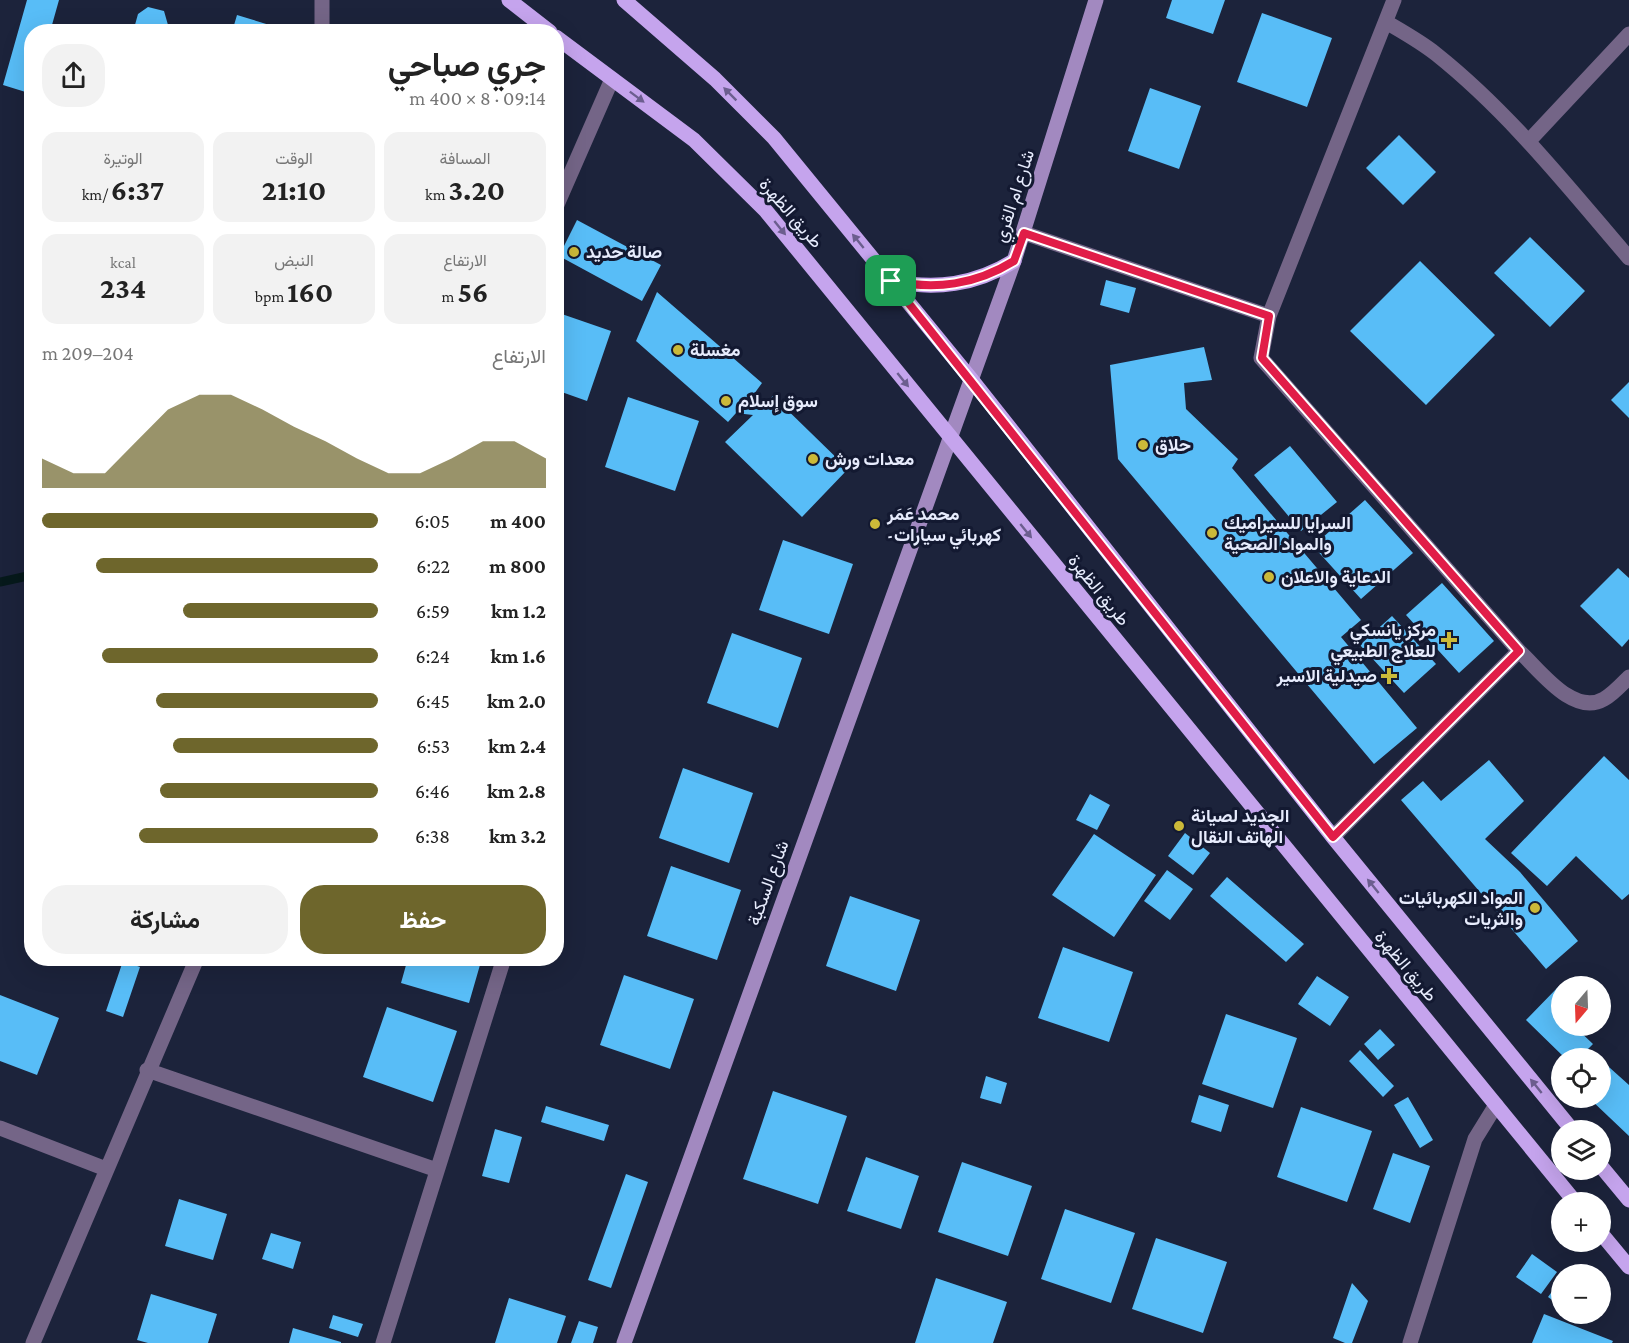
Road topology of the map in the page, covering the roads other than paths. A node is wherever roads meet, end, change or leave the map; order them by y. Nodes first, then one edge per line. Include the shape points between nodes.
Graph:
1 (322, 0) edge
2 (509, 0) edge
3 (624, 0) edge
4 (1096, 0) edge
5 (1394, 0) edge
6 (1386, 22) junction
7 (322, 24) edge
8 (540, 24) edge
9 (1629, 34) edge
10 (564, 43) edge
11 (612, 79) junction
12 (1529, 141) junction
13 (564, 189) edge
14 (1024, 233) junction
15 (1629, 258) edge
16 (1014, 261) junction
17 (891, 281) junction
18 (1269, 316) junction
19 (971, 379) junction
20 (949, 436) junction
21 (1519, 651) junction
22 (1629, 677) edge
23 (1333, 837) junction
24 (193, 966) edge
25 (501, 966) edge
26 (147, 1070) junction
27 (1496, 1106) junction
28 (1564, 1120) edge
29 (0, 1128) edge
30 (106, 1168) junction
31 (437, 1170) junction
32 (1611, 1178) edge
33 (1567, 1192) edge
34 (1629, 1200) edge
35 (1611, 1246) edge
36 (1629, 1267) edge
37 (33, 1343) edge
38 (383, 1343) edge
39 (624, 1343) edge
40 (1410, 1343) edge

1 - 7 street
2 - 8 main road
17 -> 3 main road, طريق الظهرة via 774,138 715,79
4 - 14 main road, شارع ام القري
5 - 6 street
6 - 12 street via 1435,53
6 - 18 street
9 - 12 street
10 - 11 main road, طريق الظهرة
11 - 13 street
11 -> 20 main road, طريق الظهرة via 694,140 766,211
12 - 15 street
14 - 16 main road, شارع ام القري
14 - 18 street
16 - 17 main road via 996,272 955,285
16 - 19 main road, شارع ام القري
17 - 19 main road, طريق الظهرة
18 - 21 street via 1262,358
19 - 20 main road, شارع ام القري
19 - 23 main road, طريق الظهرة
20 -> 27 main road, طريق الظهرة
20 - 39 main road, شارع السكبة
21 - 22 street via 1561,691 1580,703 1604,700
21 - 23 street
28 -> 23 main road, طريق الظهرة
24 - 26 street
25 - 31 street
26 - 30 street
26 - 31 street
27 - 33 main road, طريق الظهرة
27 - 40 street via 1476,1139
29 - 30 street
30 - 37 street
31 - 38 street
32 - 34 main road
35 - 36 main road

